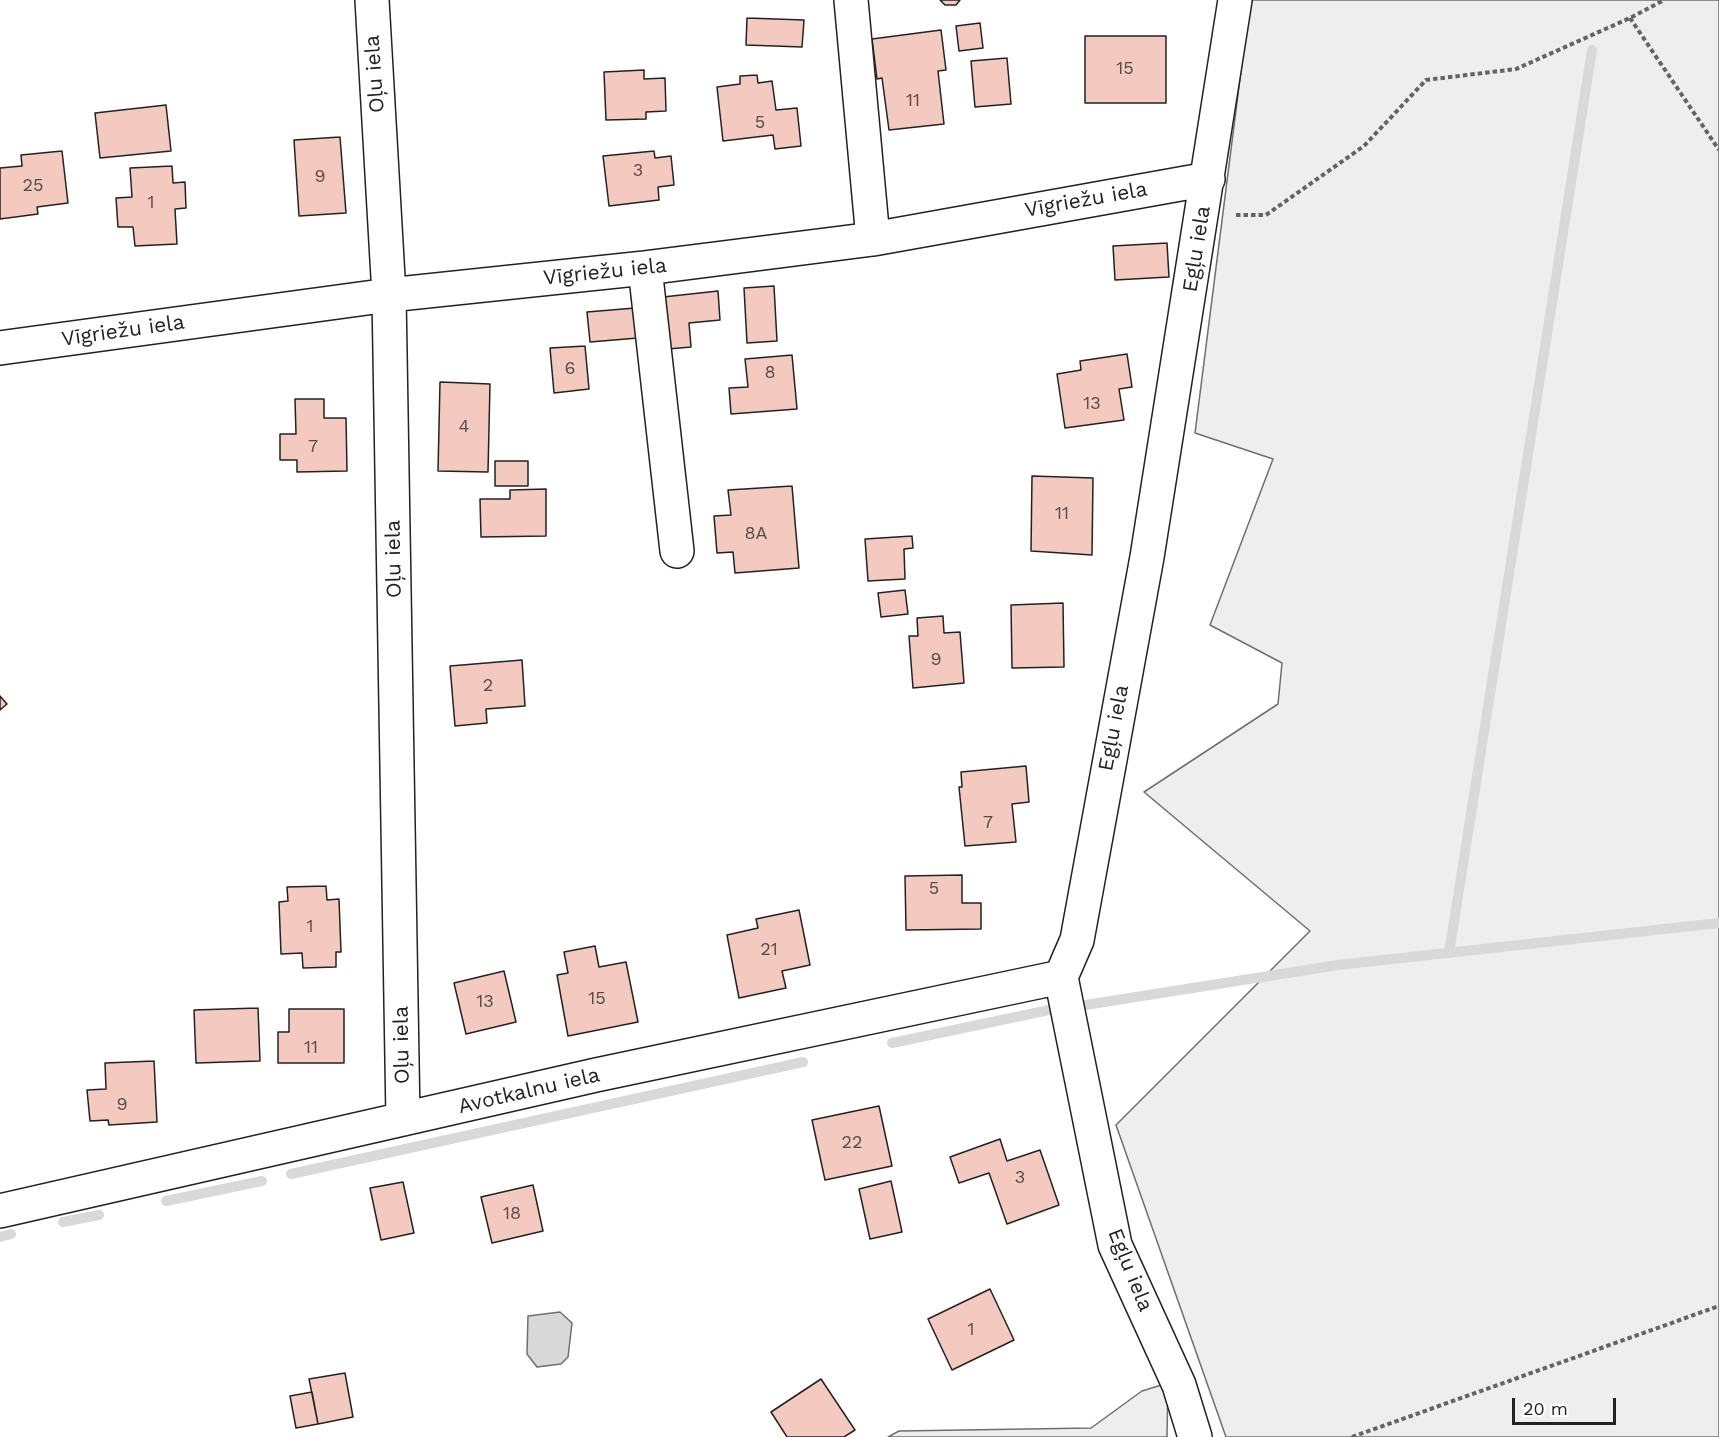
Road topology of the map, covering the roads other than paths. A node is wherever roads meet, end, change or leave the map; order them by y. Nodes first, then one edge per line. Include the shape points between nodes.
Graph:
1 (372, 0) edge
2 (851, 0) edge
3 (1235, 0) edge
4 (1208, 178) junction
5 (873, 239) junction
6 (645, 268) junction
7 (389, 295) junction
8 (0, 348) edge
9 (677, 551) dead end
10 (1060, 977) junction
11 (402, 1119) junction
12 (0, 1211) edge
13 (1195, 1437) edge

1 - 7 street, Oļu iela
2 - 5 street
3 - 4 street, Egļu iela
4 - 5 street, Vīgriežu iela
4 - 10 street, Egļu iela via 1147,557 1077,940
5 - 6 street, Vīgriežu iela
6 - 7 street, Vīgriežu iela
6 - 9 street
7 - 8 street, Vīgriežu iela
7 - 11 street, Oļu iela
10 - 11 street, Avotkalnu iela
10 - 13 street, Egļu iela via 1115,1245 1179,1385
11 - 12 street, Avotkalnu iela

